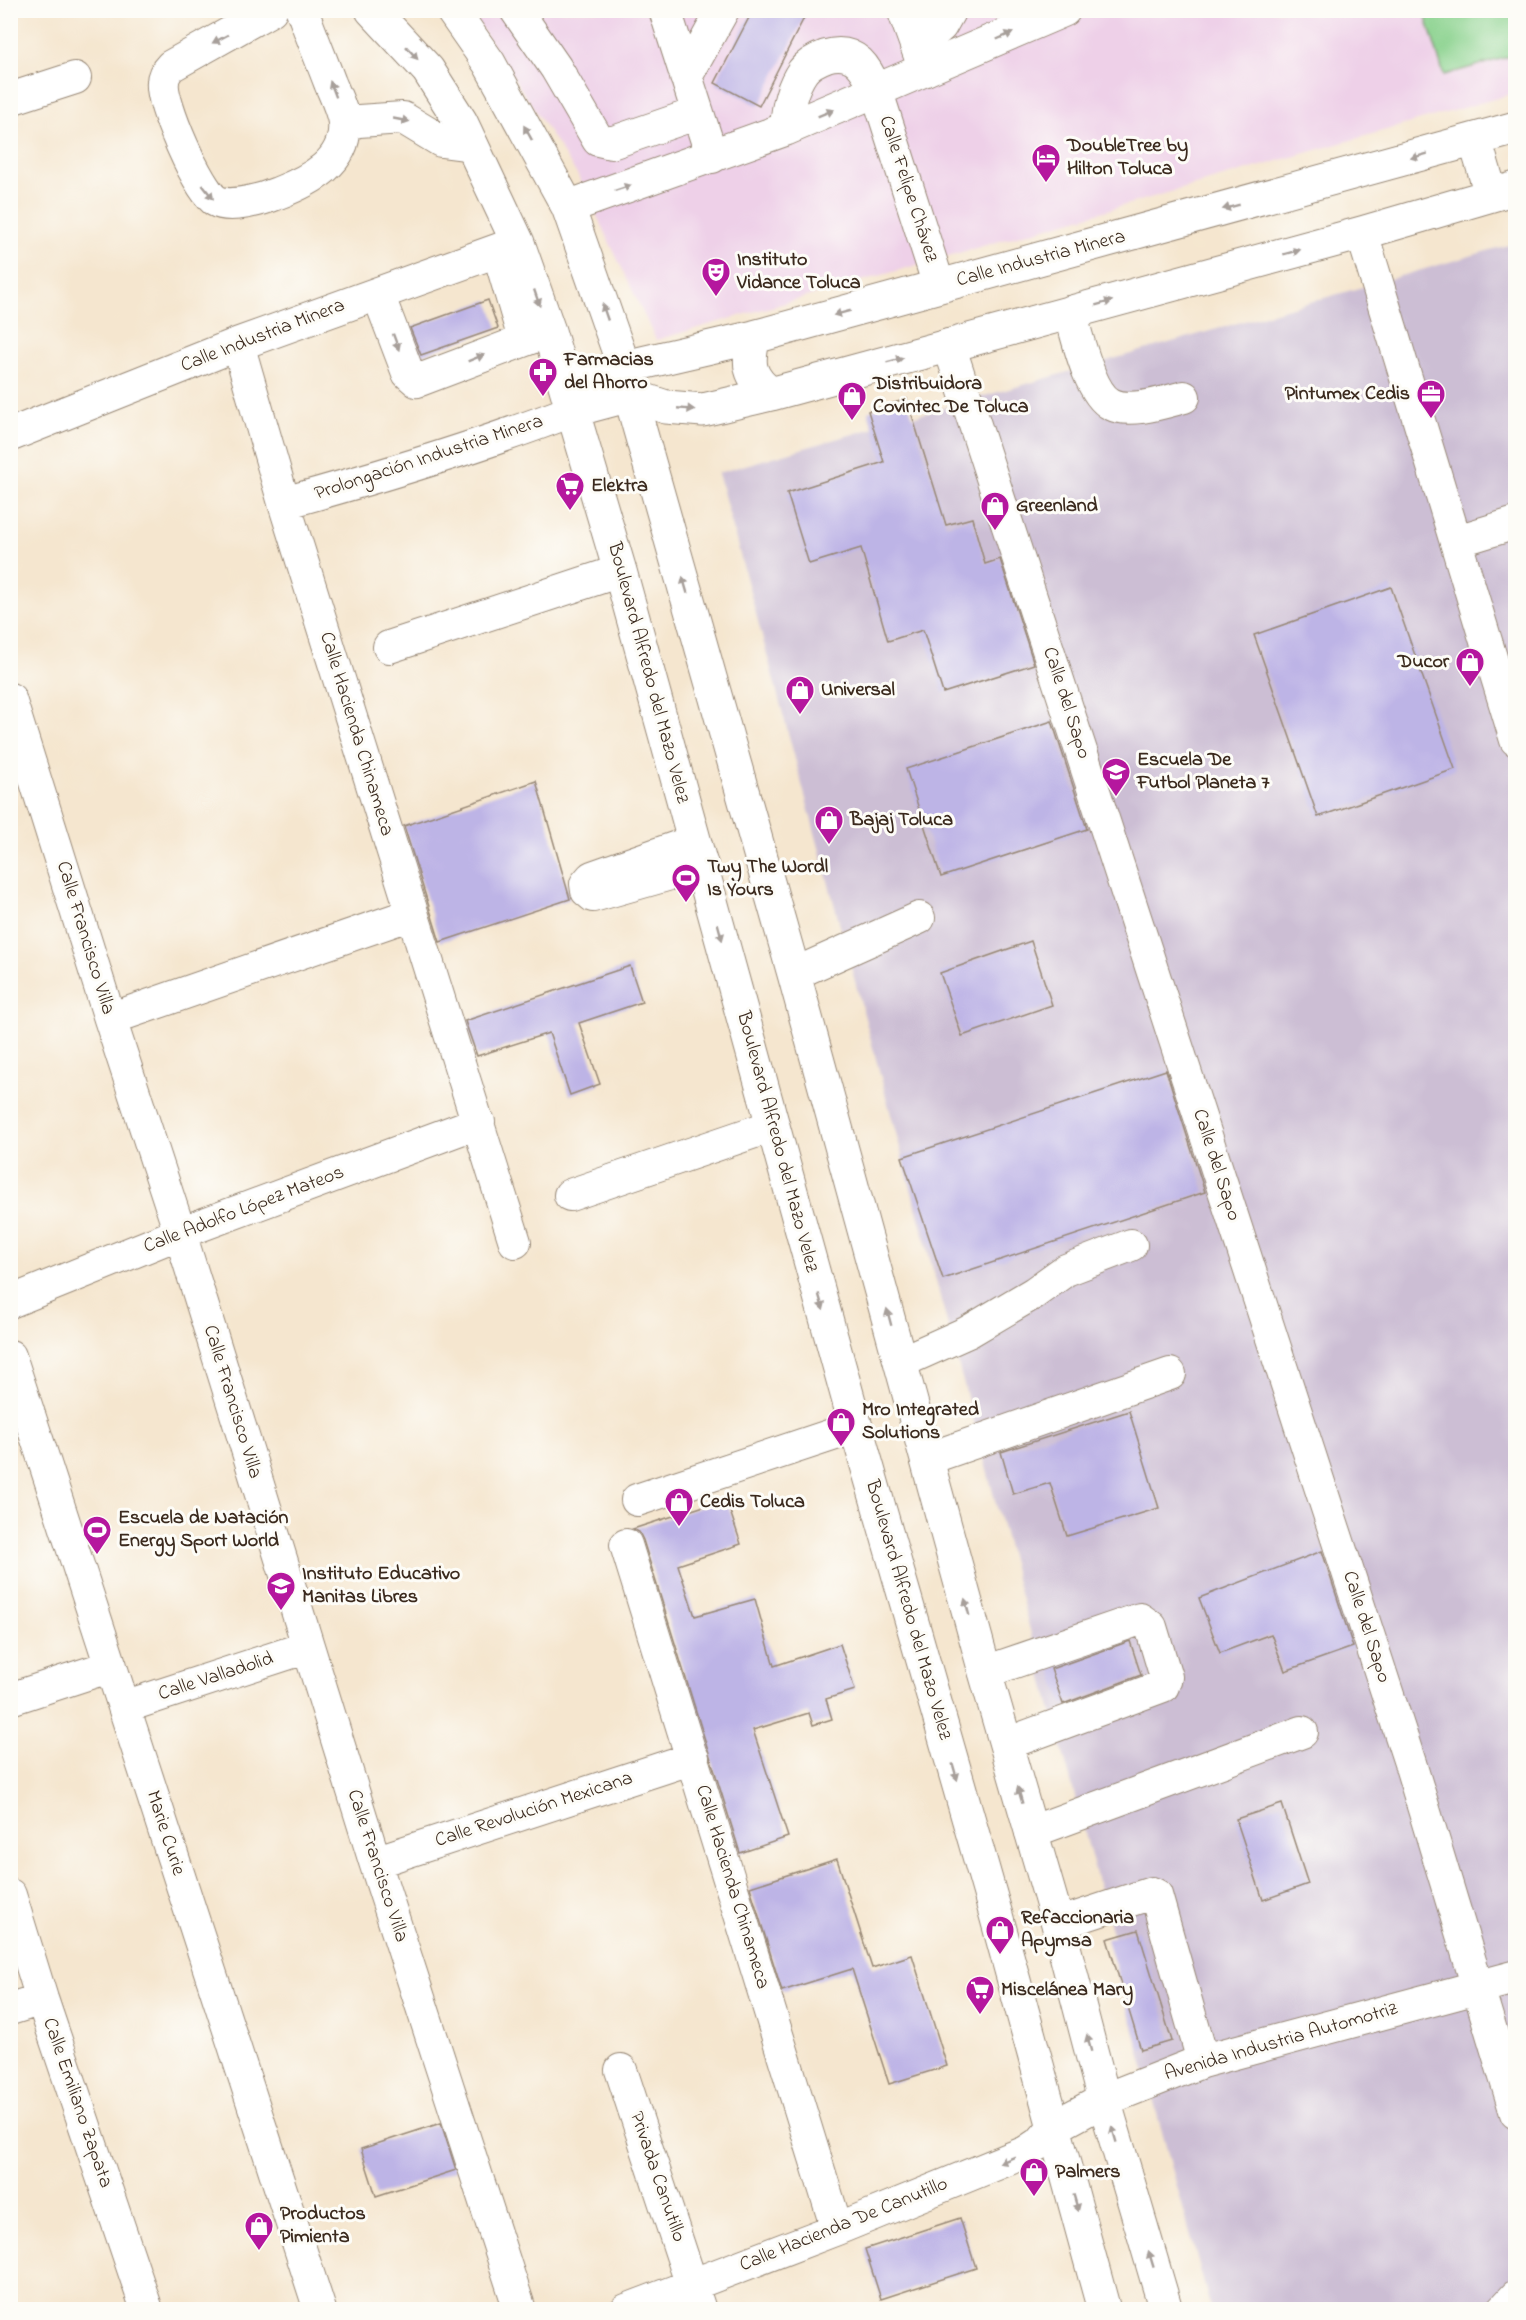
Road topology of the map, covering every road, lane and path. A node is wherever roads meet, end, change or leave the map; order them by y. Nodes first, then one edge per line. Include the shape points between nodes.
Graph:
1 (271, 10) edge
2 (302, 10) edge
3 (372, 10) edge
4 (452, 10) edge
5 (516, 10) edge
6 (723, 10) edge
7 (950, 10) edge
8 (1064, 10) edge
9 (904, 12) edge
10 (674, 17) edge
11 (921, 58) junction
12 (686, 77) junction
13 (75, 78) dead end
14 (877, 92) junction
15 (10, 99) edge
16 (698, 113) junction
17 (344, 122) junction
18 (1515, 128) edge
19 (786, 129) junction
20 (1475, 140) junction
21 (472, 145) junction
22 (712, 157) junction
23 (1503, 191) edge
24 (568, 207) junction
25 (1362, 233) junction
26 (508, 247) junction
27 (939, 286) junction
28 (378, 294) junction
29 (1070, 312) junction
30 (536, 335) junction
31 (754, 337) junction
32 (238, 344) junction
33 (949, 345) junction
34 (627, 381) junction
35 (771, 394) junction
36 (569, 395) junction
37 (1184, 397) dead end
38 (10, 435) edge
39 (284, 503) junction
40 (1515, 523) edge
41 (1457, 541) junction
42 (620, 571) junction
43 (389, 646) dead end
44 (10, 699) edge
45 (1515, 740) edge
46 (412, 914) junction
47 (919, 918) dead end
48 (794, 974) junction
49 (110, 1019) junction
50 (479, 1122) junction
51 (772, 1126) junction
52 (570, 1195) dead end
53 (180, 1233) junction
54 (515, 1242) dead end
55 (1131, 1245) dead end
56 (10, 1302) edge
57 (10, 1356) edge
58 (901, 1362) junction
59 (1170, 1374) dead end
60 (856, 1427) junction
61 (927, 1459) junction
62 (637, 1500) dead end
63 (626, 1545) dead end
64 (308, 1647) junction
65 (111, 1666) junction
66 (985, 1672) junction
67 (10, 1699) edge
68 (124, 1707) junction
69 (1302, 1732) dead end
70 (1006, 1744) junction
71 (693, 1758) junction
72 (1031, 1832) junction
73 (375, 1862) junction
74 (10, 1895) edge
75 (1058, 1924) junction
76 (1515, 1977) edge
77 (1477, 1987) junction
78 (42, 1999) junction
79 (10, 2009) edge
80 (1203, 2061) junction
81 (621, 2070) dead end
82 (1104, 2100) junction
83 (1515, 2114) edge
84 (1054, 2127) junction
85 (837, 2229) junction
86 (1515, 2296) edge
87 (697, 2297) edge
88 (147, 2310) edge
89 (320, 2310) edge
90 (520, 2310) edge
91 (626, 2310) edge
92 (1104, 2310) edge
93 (1166, 2310) edge
94 (1503, 2310) edge

1 -> 17 street via 177,62 166,72 163,82 167,111 204,188 218,202 234,203 266,198 294,187 331,162 342,144
17 -> 2 street
3 -> 21 main road, Boulevard Alfredo del Mazo Velez via 428,70
24 -> 4 main road via 489,63
5 - 16 street via 556,68 598,141 611,143
6 - 12 street
7 - 11 street
11 -> 8 main road
9 - 11 street
10 - 12 street
11 - 14 main road
12 - 16 street
13 - 15 street
19 -> 14 main road
14 - 19 street, Calle Felipe Chávez via 869,73 855,58 837,53 817,59 804,69 795,86
14 - 27 street, Calle Felipe Chávez
16 - 22 street
17 -> 21 street via 403,118 441,141
18 - 20 main road, Calle Industria Minera
19 - 22 main road
20 - 23 main road
20 -> 27 main road, Calle Industria Minera
21 - 26 main road, Boulevard Alfredo del Mazo Velez
24 -> 22 main road
23 - 25 main road
34 -> 24 main road
29 -> 25 main road
25 - 41 street
26 - 28 main road, Calle Industria Minera
26 -> 30 main road, Boulevard Alfredo del Mazo Velez
27 -> 31 main road, Calle Industria Minera
28 -> 30 street via 408,374 417,381
28 - 32 main road, Calle Industria Minera
29 - 33 main road
29 - 37 street via 1090,376 1111,405 1133,407
30 - 36 main road, Boulevard Alfredo del Mazo Velez
31 - 34 main road, Calle Industria Minera
31 - 35 main road via 749,357 752,372 760,386
32 - 38 main road, Calle Industria Minera
32 - 39 street, Calle Hacienda Chinameca
35 -> 33 main road
33 - 77 street, Calle del Sapo via 1410,1763
34 -> 35 main road via 666,407 703,410
34 - 36 main road, Calle Industria Minera
48 -> 34 main road
36 - 39 street, Prolongación Industria Minera via 511,435
36 - 42 main road, Boulevard Alfredo del Mazo Velez
39 - 46 street, Calle Hacienda Chinameca
40 - 41 street
41 - 45 street
42 - 43 street
42 -> 51 main road, Boulevard Alfredo del Mazo Velez
44 - 49 street, Calle Francisco Villa
46 - 49 street
46 - 50 street, Calle Hacienda Chinameca
47 - 48 street
58 -> 48 main road
49 - 53 street, Calle Francisco Villa
50 - 53 street, Calle Adolfo López Mateos
50 - 54 street, Calle Hacienda Chinameca
51 - 52 street
51 -> 60 main road, Boulevard Alfredo del Mazo Velez
53 - 56 street, Calle Adolfo López Mateos
53 - 64 street, Calle Francisco Villa
55 - 58 street via 1066,1270 968,1332
57 - 65 street, Marie Curie
58 - 61 main road
59 - 61 street
60 - 62 street
60 -> 84 main road, Boulevard Alfredo del Mazo Velez
66 -> 61 main road
63 - 71 street, Calle Hacienda Chinameca
64 - 68 street, Calle Valladolid
64 - 73 street, Calle Francisco Villa
65 - 67 street
65 - 68 street, Marie Curie
66 - 70 main road
66 - 70 street via 1140,1619 1151,1627 1166,1677 1163,1686
68 - 89 street, Marie Curie
69 - 72 street
72 -> 70 main road
71 - 73 street, Calle Revolución Mexicana
71 - 85 street, Calle Hacienda Chinameca
72 - 75 main road
73 - 90 street, Calle Francisco Villa
74 - 78 street, Calle Emiliano Zapata
75 - 80 street via 1152,1893 1156,1895
82 -> 75 main road
76 - 77 main road, Avenida Industria Automotriz
77 - 80 main road, Avenida Industria Automotriz
77 - 83 street, Calle del Sapo
78 - 79 street
78 - 88 street, Calle Emiliano Zapata
80 - 82 main road, Avenida Industria Automotriz
81 - 87 street, Privada Canutillo
82 - 84 main road, Avenida Industria Automotriz
93 -> 82 main road
84 -> 85 street, Calle Hacienda De Canutillo via 1026,2152
84 -> 92 main road, Boulevard Alfredo del Mazo Velez
85 - 87 street, Calle Hacienda De Canutillo
86 - 94 street
87 - 91 street, Calle Hacienda De Canutillo

